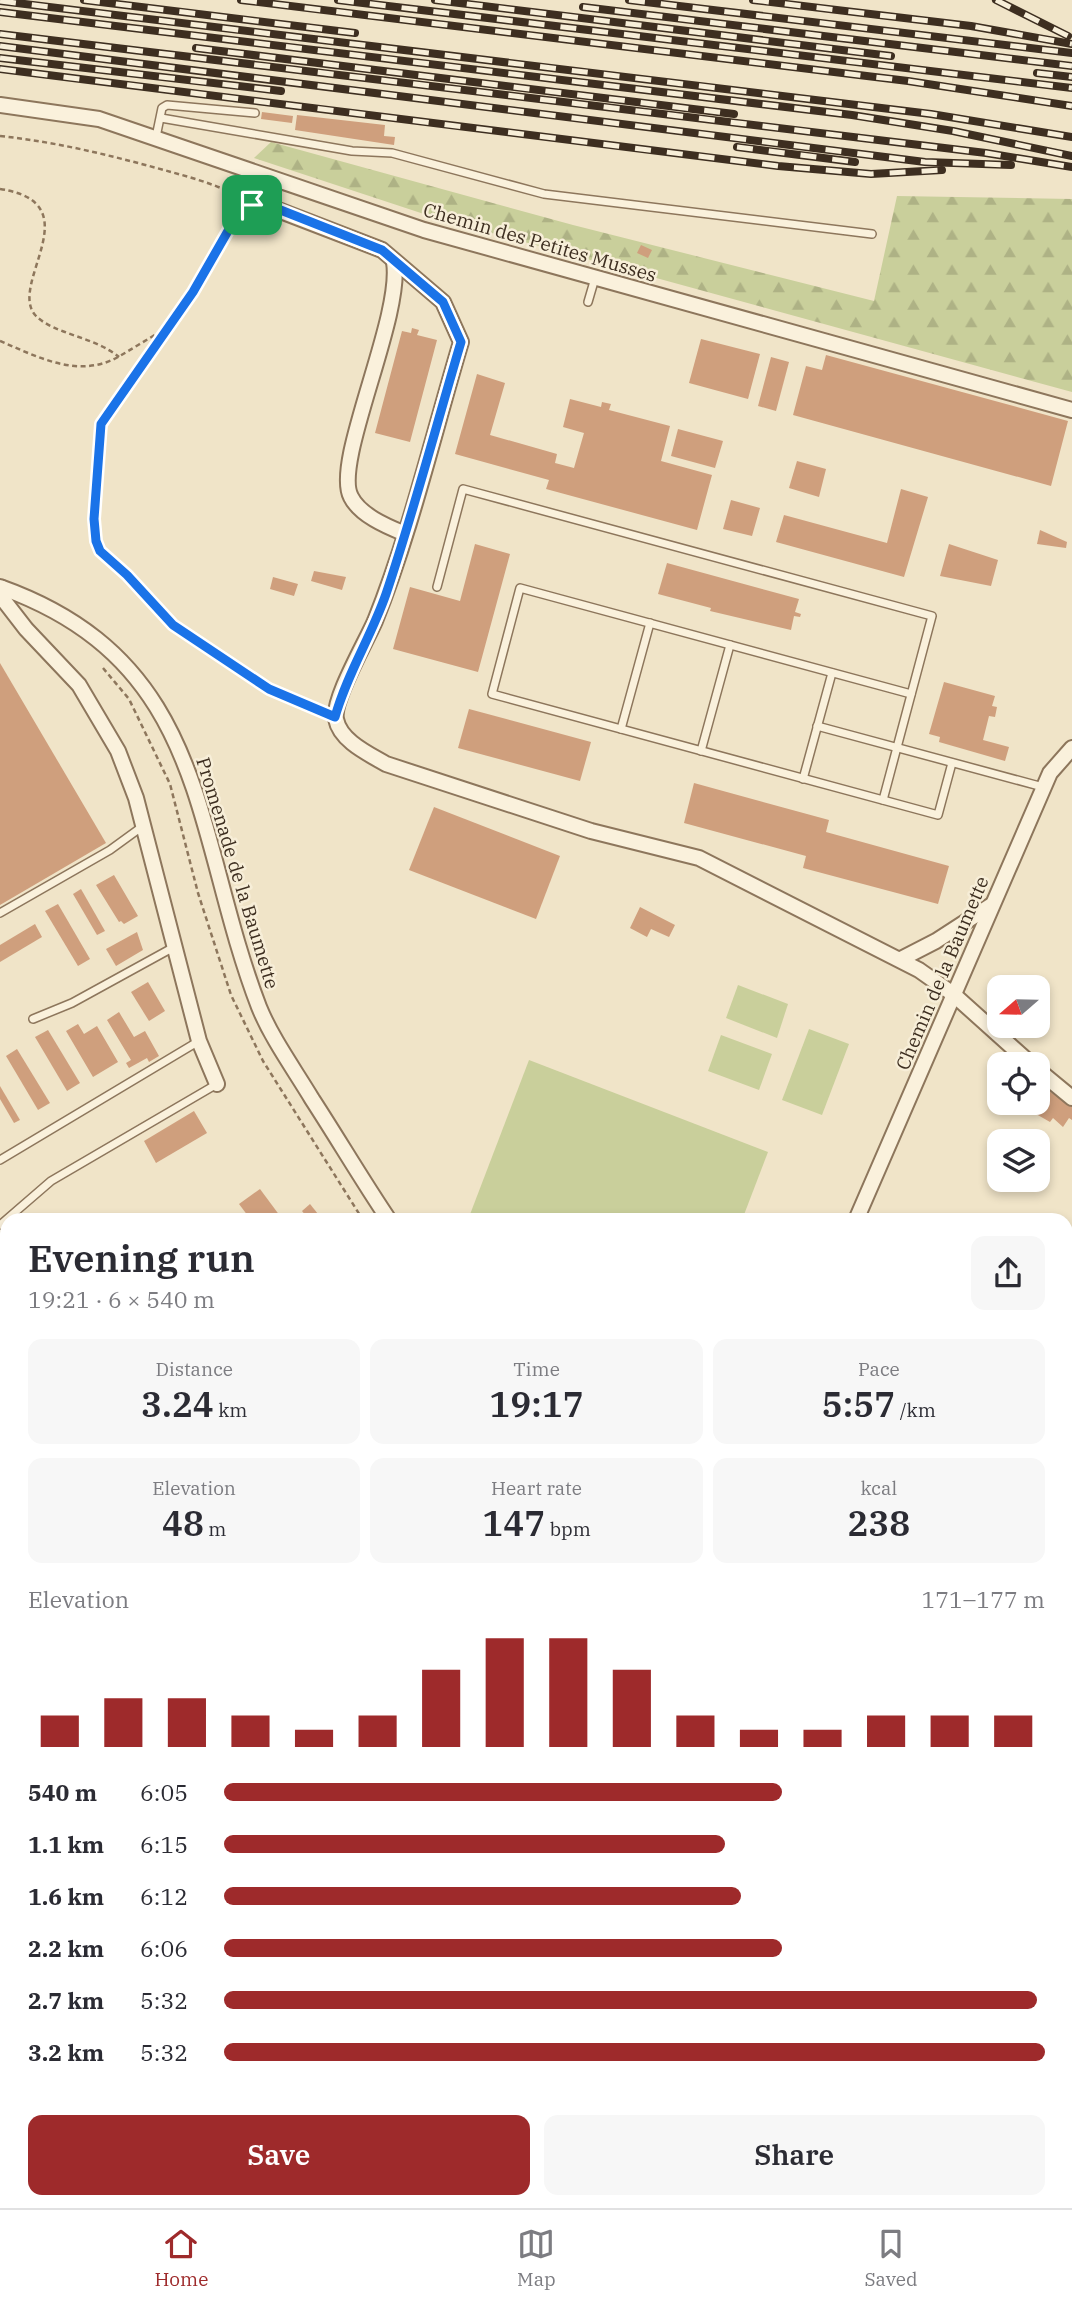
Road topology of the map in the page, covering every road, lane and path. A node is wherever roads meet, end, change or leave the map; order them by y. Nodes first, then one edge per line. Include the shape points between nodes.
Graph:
1 (0, 105) edge
2 (255, 113) dead end
3 (161, 118) junction
4 (0, 136) edge
5 (156, 136) junction
6 (0, 189) edge
7 (252, 205) junction
8 (872, 234) dead end
9 (394, 262) junction
10 (595, 278) junction
11 (588, 302) dead end
12 (163, 331) junction
13 (0, 341) edge
14 (119, 357) junction
15 (1072, 410) edge
16 (403, 533) junction
17 (437, 587) dead end
18 (1, 588) edge
19 (34, 601) junction
20 (650, 623) junction
21 (26, 629) junction
22 (730, 645) junction
23 (103, 667) dead end
24 (832, 673) junction
25 (911, 694) junction
26 (335, 717) junction
27 (817, 726) junction
28 (621, 729) junction
29 (897, 748) junction
30 (1072, 748) edge
31 (701, 751) junction
32 (952, 763) junction
33 (803, 779) junction
34 (1044, 787) junction
35 (883, 800) junction
36 (143, 826) junction
37 (993, 902) junction
38 (0, 913) edge
39 (174, 947) junction
40 (901, 959) junction
41 (953, 994) junction
42 (33, 1019) dead end
43 (199, 1041) junction
44 (1018, 1052) edge
45 (1050, 1080) edge
46 (217, 1084) joint
47 (1072, 1098) edge
48 (0, 1160) edge
49 (14, 1213) edge
50 (359, 1213) edge
51 (385, 1213) edge
52 (859, 1213) edge

1 - 5 street, Chemin des Petites Musses via 99,119
2 - 3 lane via 167,105
3 - 5 lane
3 - 8 lane via 352,151 392,153 544,194
4 - 7 path via 91,149 208,183
5 - 10 street, Chemin des Petites Musses via 424,230
6 - 14 path via 17,192 38,204 44,214 30,302 36,316 68,333 104,344
7 - 9 street via 278,209 354,237 382,250
7 - 12 path via 236,217 193,292
9 - 16 street via 443,302 461,342
9 - 16 street via 396,276 381,346 346,484 351,499 370,516
10 - 11 lane
10 - 15 street, Chemin des Petites Musses
12 - 14 path
12 - 26 path via 101,424 94,519 100,551 173,625 269,689
13 - 14 path via 76,368
16 - 26 street via 386,595 345,683
17 - 25 lane via 463,489 932,616
18 - 19 street, Promenade de la Baumette
18 - 21 street, Promenade de la Baumette via 2,598
19 - 21 street
19 - 51 street, Promenade de la Baumette via 71,618 103,644 135,677 166,722 190,770 260,1008
20 - 22 lane
20 - 28 lane
20 - 28 lane via 520,588 492,694
21 - 36 street, Promenade de la Baumette via 79,685 107,728 128,774
22 - 24 lane
22 - 31 lane
23 - 50 path via 129,699 170,784 231,995 263,1061
24 - 25 lane
24 - 27 lane
25 - 29 lane
26 - 40 street via 357,747 386,764 591,831 699,858 845,935
27 - 29 lane
27 - 33 lane
28 - 31 lane
29 - 32 lane
29 - 35 lane
30 - 34 street, Chemin de la Baumette
31 - 33 lane
32 - 34 lane
32 - 35 lane via 938,815
33 - 35 lane
34 - 37 street, Chemin de la Baumette
36 - 38 lane
36 - 39 street, Promenade de la Baumette
37 - 40 street via 973,919
37 - 41 street, Chemin de la Baumette
39 - 42 lane
39 - 43 street, Promenade de la Baumette
40 - 41 street
41 - 44 street
41 - 52 street, Chemin de la Baumette
43 - 46 street, Promenade de la Baumette
43 - 48 lane
45 - 47 street
46 - 49 lane via 51,1181

